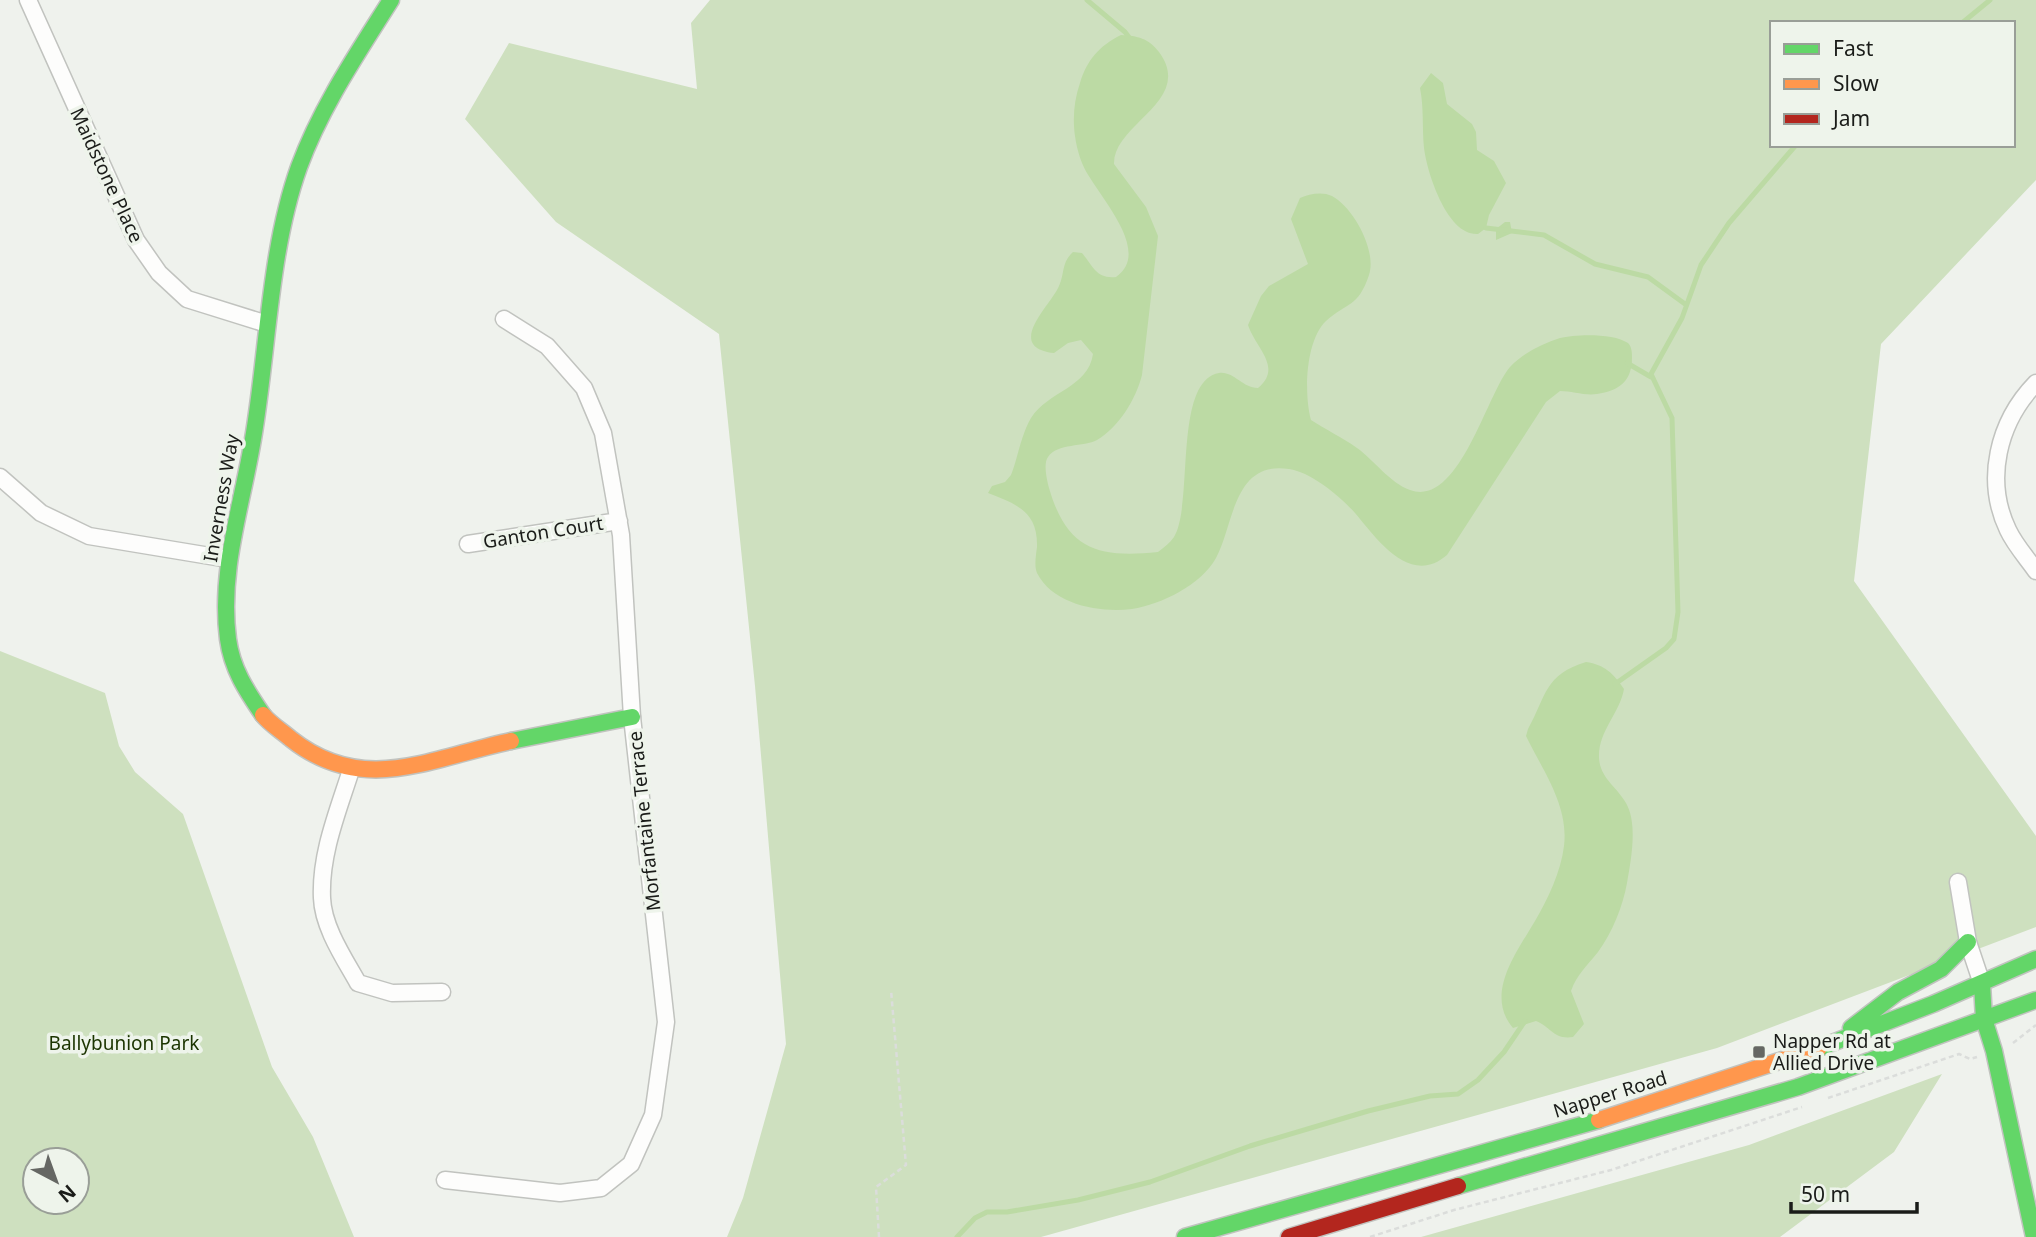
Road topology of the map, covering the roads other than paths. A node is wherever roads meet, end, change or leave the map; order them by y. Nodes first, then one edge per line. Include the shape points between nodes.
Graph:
1 (28, 0) edge
2 (391, 0) edge
3 (504, 319) dead end
4 (267, 324) junction
5 (2036, 383) edge
6 (0, 477) edge
7 (619, 521) junction
8 (468, 544) dead end
9 (228, 559) junction
10 (2036, 571) edge
11 (632, 717) junction
12 (351, 770) junction
13 (1958, 882) dead end
14 (1968, 942) junction
15 (2036, 959) edge
16 (1982, 984) junction
17 (442, 992) dead end
18 (2036, 1000) edge
19 (1984, 1019) junction
20 (1833, 1042) junction
21 (444, 1180) dead end
22 (2032, 1211) edge
23 (1185, 1237) edge
24 (1289, 1237) edge
25 (2034, 1237) edge

1 - 4 street, Maidstone Place via 136,240 159,273 187,299
2 - 4 main road, Inverness Way via 337,85 299,168
3 - 7 street, Morfantaine Terrace via 547,346 584,388 603,433
4 - 9 main road, Inverness Way via 253,441
5 - 10 street via 2025,394 1997,447 1997,492 2008,530
6 - 9 street via 41,513 89,536
7 - 8 street, Ganton Court
7 - 11 street, Morfantaine Terrace
9 - 12 main road, Inverness Way via 228,638 238,679 265,718 305,750
11 - 12 main road, Inverness Way via 492,745 421,766
11 - 21 street, Morfantaine Terrace via 666,1022 653,1115 631,1164 601,1188 560,1193
12 - 17 street via 329,836 322,899 337,946 358,983 392,993
13 - 14 street
14 - 16 street
14 - 20 main road via 1941,969 1898,992
15 - 16 main road, Napper Road
16 - 19 main road
16 - 20 main road, Napper Road
18 - 19 main road
19 - 22 main road
19 - 24 main road via 1798,1087
20 - 23 main road, Napper Road via 1593,1122
22 - 25 main road

